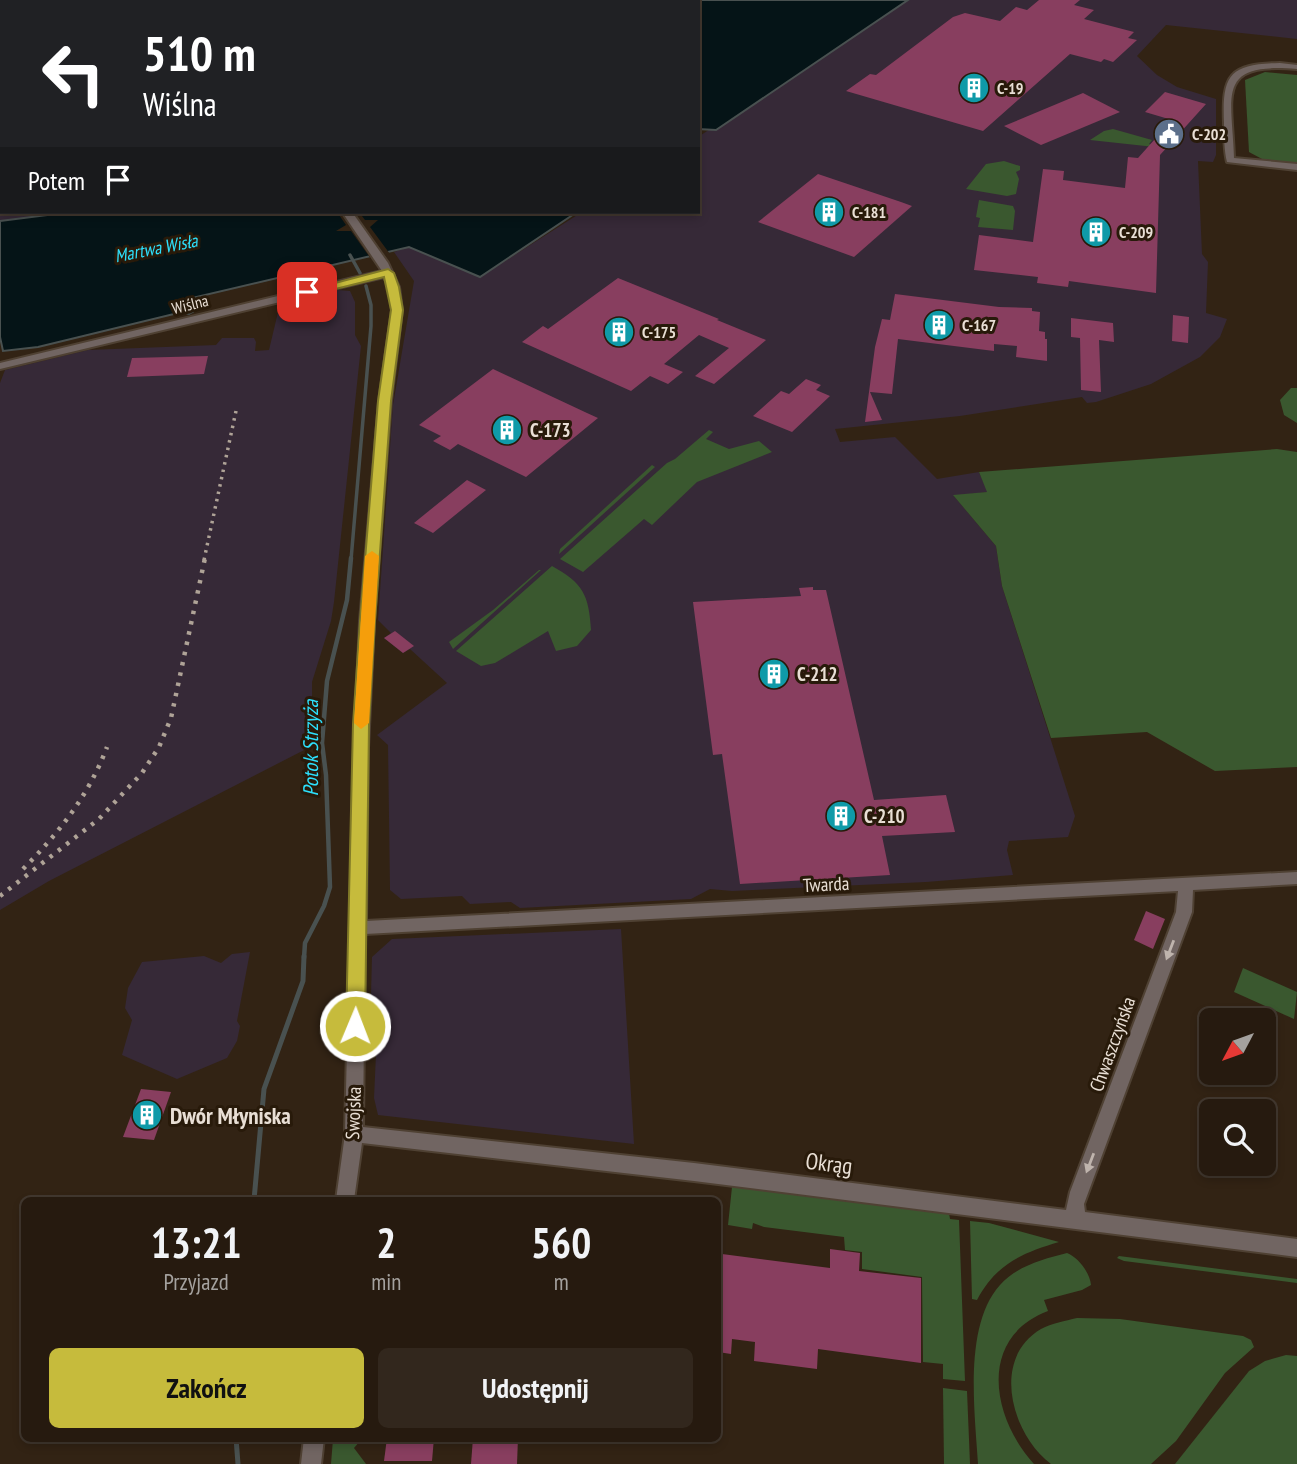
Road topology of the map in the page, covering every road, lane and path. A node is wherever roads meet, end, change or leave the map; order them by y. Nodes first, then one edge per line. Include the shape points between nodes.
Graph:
1 (1297, 67) edge
2 (1297, 167) edge
3 (349, 214) edge
4 (388, 273) junction
5 (0, 366) edge
6 (1297, 878) edge
7 (1186, 884) junction
8 (358, 928) junction
9 (354, 1134) junction
10 (345, 1197) edge
11 (1076, 1218) junction
12 (1297, 1248) edge
13 (314, 1442) edge
14 (311, 1464) edge

1 - 2 street via 1268,66 1243,72 1228,88 1230,160
3 - 4 street, Swojska
4 - 5 street, Wiślna
4 - 8 street, Swojska via 397,310 367,621
6 - 7 street, Twarda
7 - 8 street, Twarda
7 -> 11 street, Chwaszczyńska via 1184,912 1079,1192
8 - 9 street, Swojska
9 - 10 street, Swojska
9 - 11 street, Okrąg
11 - 12 street, Okrąg
13 - 14 street

